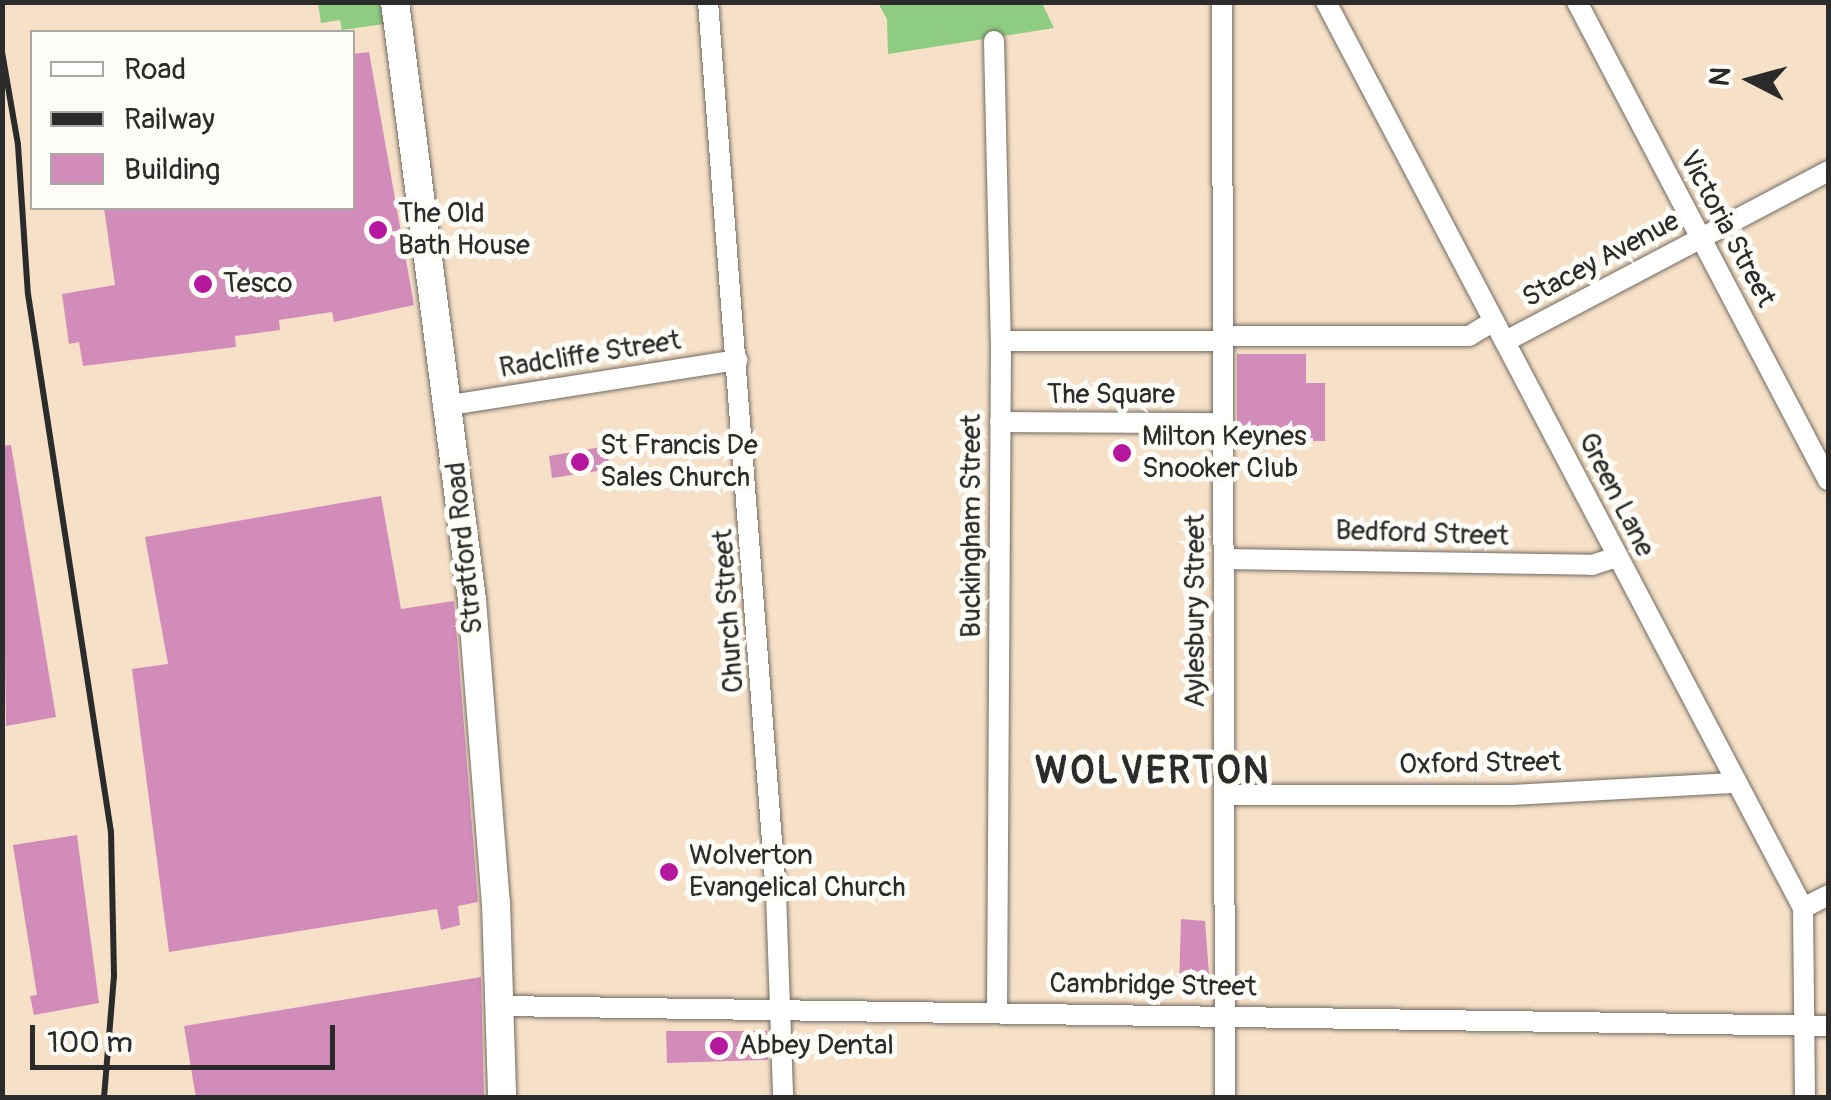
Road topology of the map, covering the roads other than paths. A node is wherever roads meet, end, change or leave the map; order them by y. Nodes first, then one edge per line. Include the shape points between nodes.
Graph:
1 (394, 2) edge
2 (708, 2) edge
3 (1326, 2) edge
4 (1576, 2) edge
5 (1222, 4) edge
6 (994, 41) dead end
7 (1828, 171) edge
8 (1700, 238) junction
9 (1494, 321) junction
10 (1222, 338) junction
11 (1001, 341) junction
12 (1506, 341) junction
13 (738, 360) junction
14 (450, 405) junction
15 (1000, 422) junction
16 (1222, 422) junction
17 (1828, 480) edge
18 (1617, 557) junction
19 (1224, 559) junction
20 (1736, 784) junction
21 (1225, 795) junction
22 (1828, 895) edge
23 (1804, 908) junction
24 (500, 1006) junction
25 (780, 1008) junction
26 (997, 1011) junction
27 (1225, 1015) junction
28 (1805, 1025) junction
29 (1828, 1026) edge
30 (502, 1098) edge
31 (783, 1098) edge
32 (1225, 1098) edge
33 (1804, 1098) edge

1 - 14 street, Stratford Road via 410,157
2 - 13 street, Church Street
3 - 9 street, Green Lane
4 - 8 street, Victoria Street
5 - 10 street, Aylesbury Street
6 - 11 street, Buckingham Street
7 - 8 street, Stacey Avenue
8 - 12 street, Stacey Avenue
8 - 17 street, Victoria Street
9 - 10 street via 1469,336
9 - 12 street, Green Lane
10 - 11 street
10 - 16 street, Aylesbury Street
11 - 15 street, Buckingham Street
12 - 18 street, Green Lane
13 - 14 street, Radcliffe Street
13 - 25 street, Church Street
14 - 24 street, Stratford Road via 472,600
15 - 16 street, The Square
15 - 26 street, Buckingham Street
16 - 19 street, Aylesbury Street
18 - 19 street, Bedford Street via 1592,565
18 - 20 street, Green Lane
19 - 21 street, Aylesbury Street
20 - 21 street, Oxford Street via 1512,795
20 - 23 street, Green Lane
21 - 27 street, Aylesbury Street
22 - 23 street
23 - 28 street, Green Lane
24 - 25 street, Cambridge Street
24 - 30 street, Stratford Road
25 - 26 street, Cambridge Street
25 - 31 street, Church Street
26 - 27 street, Cambridge Street
27 - 28 street, Cambridge Street
27 - 32 street, Aylesbury Street
28 - 29 street, Cambridge Street
28 - 33 street, Green Lane

